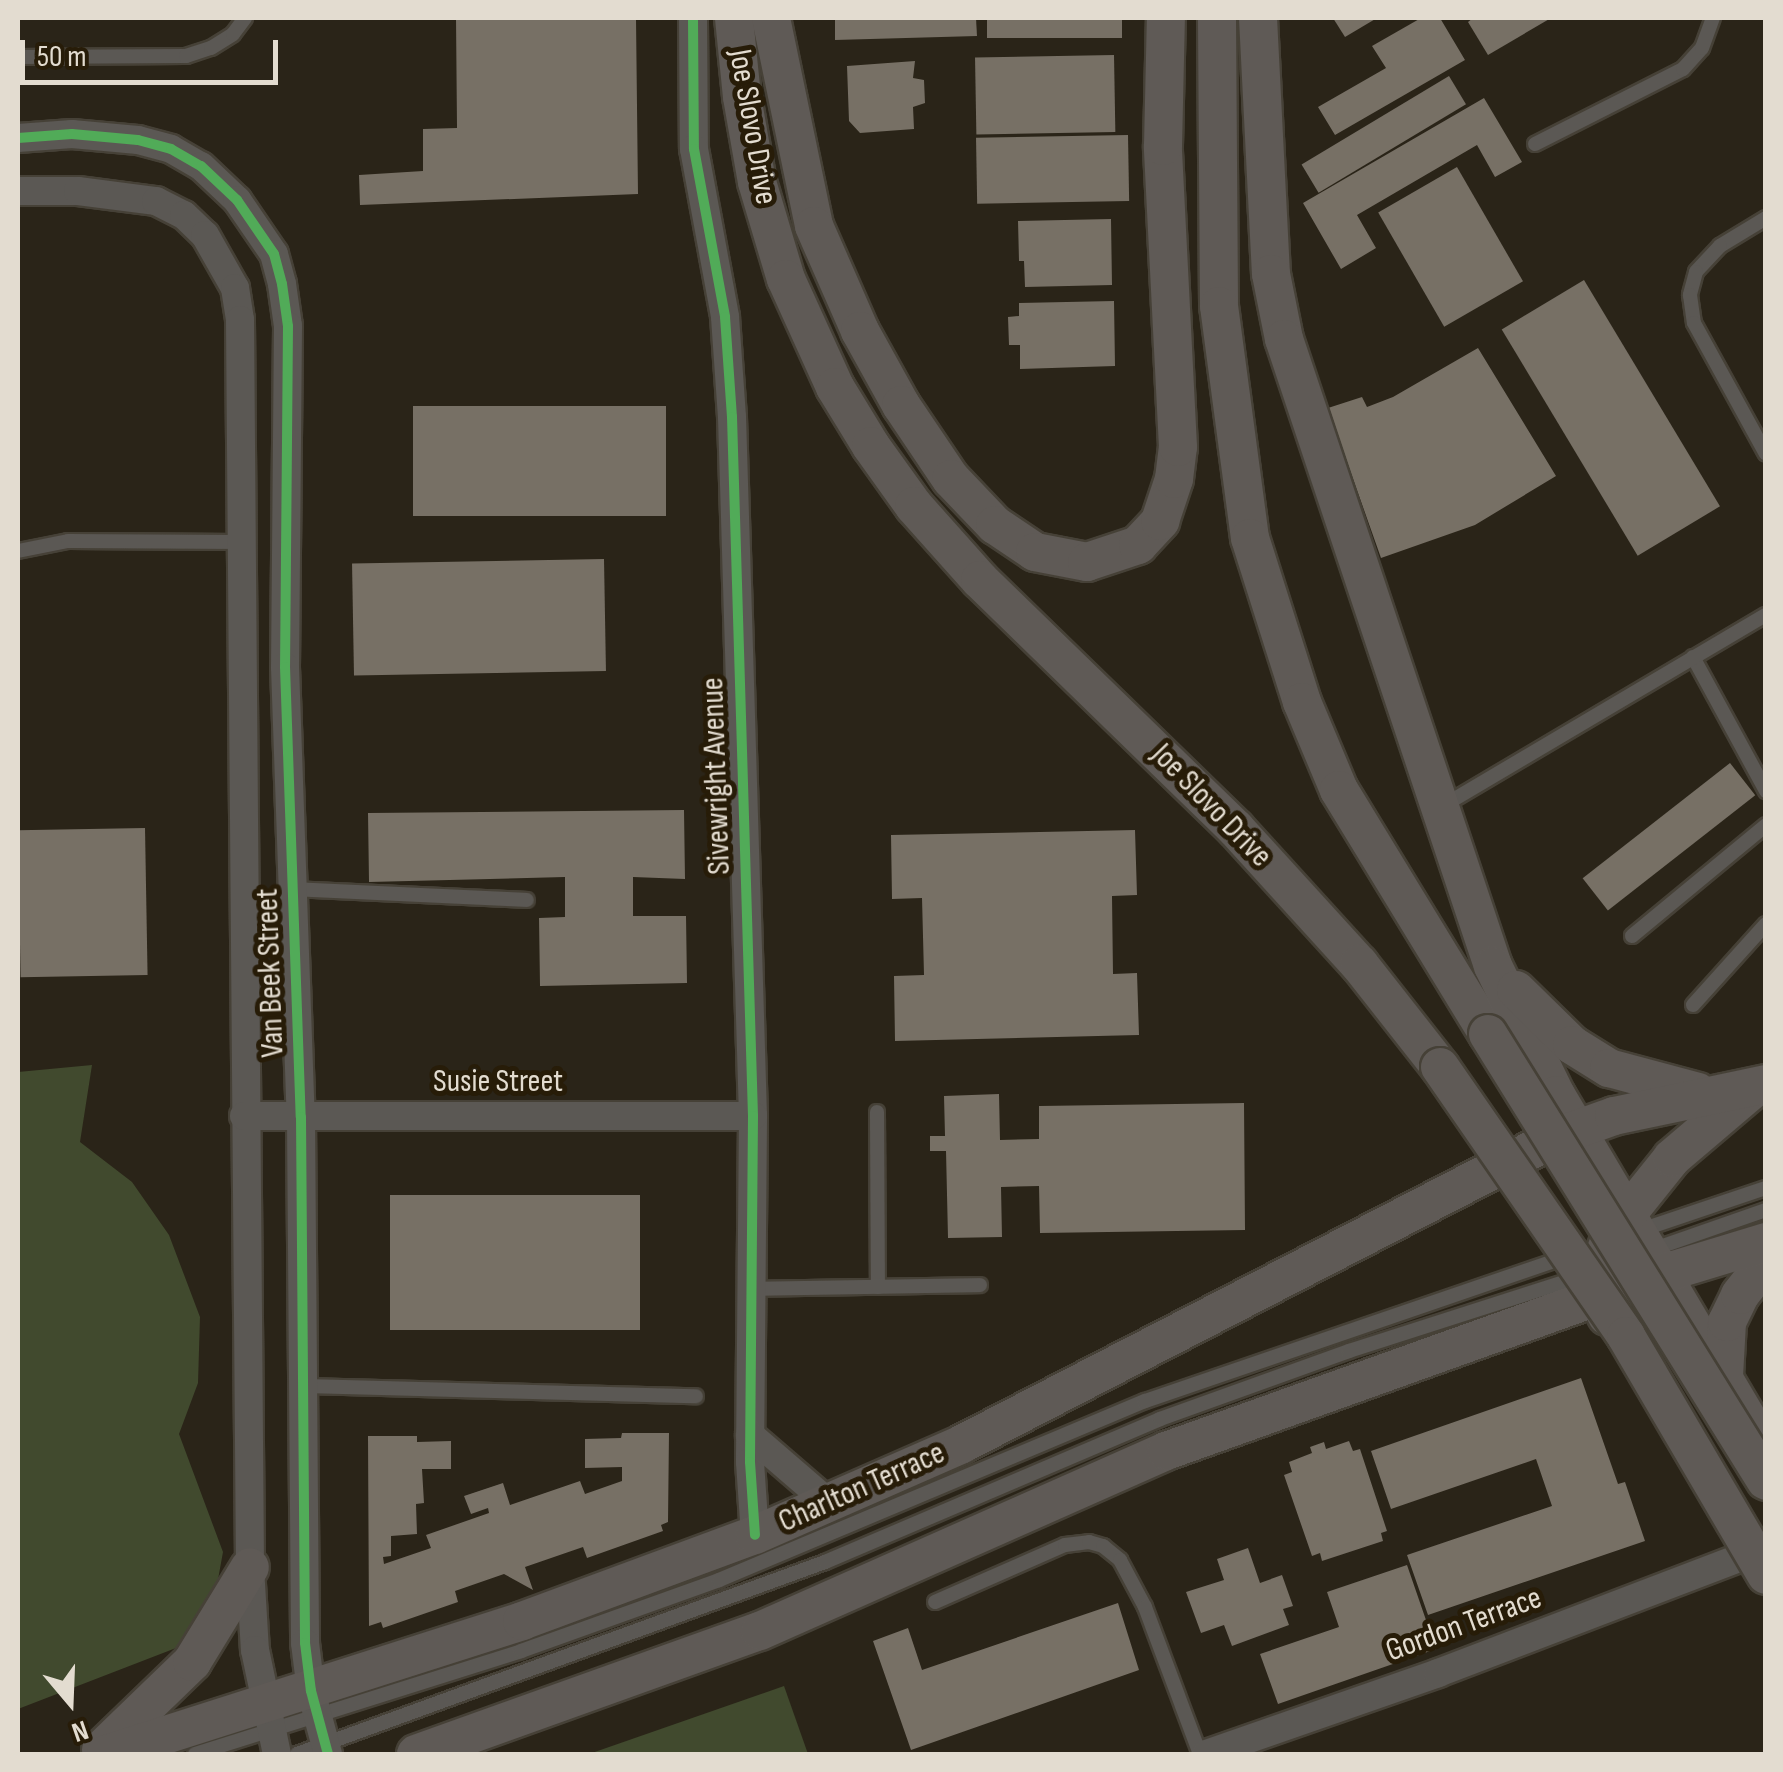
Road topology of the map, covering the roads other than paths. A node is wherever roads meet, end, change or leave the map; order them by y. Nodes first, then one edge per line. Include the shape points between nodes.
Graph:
1 (245, 18) edge
2 (693, 18) edge
3 (734, 18) edge
4 (771, 18) edge
5 (1166, 18) edge
6 (1216, 18) edge
7 (1258, 18) edge
8 (1712, 18) edge
9 (18, 57) edge
10 (18, 138) edge
11 (1535, 144) dead end
12 (18, 191) edge
13 (237, 200) junction
14 (1766, 218) edge
15 (206, 235) junction
16 (1766, 454) edge
17 (240, 542) junction
18 (18, 551) edge
19 (239, 573) junction
20 (286, 574) junction
21 (1766, 615) edge
22 (1693, 657) junction
23 (1766, 791) edge
24 (1440, 807) junction
25 (1766, 825) edge
26 (292, 854) junction
27 (242, 860) junction
28 (292, 888) junction
29 (526, 900) dead end
30 (1766, 924) edge
31 (1632, 936) dead end
32 (1493, 966) junction
33 (1694, 1005) dead end
34 (1761, 1085) edge
35 (1714, 1094) junction
36 (877, 1112) dead end
37 (244, 1116) junction
38 (753, 1116) junction
39 (301, 1117) junction
40 (1578, 1128) junction
41 (1766, 1188) edge
42 (1766, 1210) edge
43 (1766, 1242) edge
44 (1626, 1254) junction
45 (1766, 1262) edge
46 (980, 1285) dead end
47 (878, 1287) junction
48 (751, 1288) junction
49 (1724, 1376) junction
50 (303, 1386) junction
51 (696, 1396) dead end
52 (750, 1435) junction
53 (1766, 1448) edge
54 (1766, 1481) edge
55 (830, 1504) junction
56 (755, 1536) junction
57 (1755, 1565) edge
58 (250, 1567) junction
59 (1766, 1597) edge
60 (935, 1602) dead end
61 (320, 1726) edge
62 (270, 1730) edge
63 (95, 1754) edge
64 (106, 1754) edge
65 (195, 1754) edge
66 (297, 1754) edge
67 (416, 1754) edge
68 (1203, 1754) edge

1 - 9 lane via 222,41 186,56
2 - 38 street, Sivewright Avenue via 694,149 725,317 732,417
3 - 57 main road, Joe Slovo Drive, bridge via 757,182 786,279 835,387 871,446 980,580 1236,830 1359,964 1440,1066 1626,1336
4 - 5 main road via 814,226 900,406 951,479 995,525 1035,552 1087,562 1138,545 1160,522 1174,479 1178,447 1163,146
6 - 54 main road, bridge via 1219,306 1250,538 1290,667 1339,790
7 - 24 main road via 1271,274 1284,338
8 - 11 lane via 1702,48 1683,69
10 - 13 street, Van Beek Street via 72,134 171,149
12 - 15 street via 132,195 184,215
13 - 15 street
13 - 20 street, Van Beek Street via 274,254 288,326
14 - 16 lane via 1720,246 1696,272 1690,295 1694,322
15 - 17 street, Van Beek Street via 229,274 240,320
17 - 18 lane via 68,541
17 - 19 street, Van Beek Street
19 - 20 street
19 - 27 street, Van Beek Street
20 - 26 street, Van Beek Street
21 - 22 lane
22 - 23 lane
22 - 24 lane
24 - 32 main road
25 - 31 lane
26 - 27 street
26 - 28 street, Van Beek Street
27 - 37 street, Van Beek Street
28 - 29 lane
28 - 39 street, Van Beek Street
30 - 33 lane
32 - 35 main road via 1552,1029 1610,1068
32 - 40 main road
34 - 35 main road, Charlton Terrace
34 - 44 main road via 1672,1158
35 - 40 main road, Charlton Terrace
36 - 47 lane
37 - 39 street, Susie Street
37 - 58 street, Van Beek Street
38 - 39 street, Susie Street
38 - 48 street, Sivewright Avenue
39 - 50 street, Van Beek Street
40 - 44 main road
40 - 55 main road, Charlton Terrace via 962,1444
41 - 44 lane
42 - 44 lane
43 - 44 main road
44 - 49 main road
44 - 57 main road
44 - 61 lane via 1196,1405 826,1562
44 - 61 lane via 1145,1401 719,1580
44 - 67 main road via 760,1631
45 - 49 main road via 1727,1322
46 - 47 lane
47 - 48 lane
48 - 52 street, Sivewright Avenue
49 - 53 main road
50 - 51 lane
50 - 61 street, Van Beek Street via 305,1643
52 - 55 street
52 - 56 street, Sivewright Avenue
55 - 56 main road, Charlton Terrace
56 - 61 main road, Charlton Terrace via 522,1621
57 - 59 main road
57 - 68 street, Gordon Terrace
58 - 62 street, Van Beek Street
58 - 63 main road via 192,1662
60 - 68 lane via 1065,1545 1103,1546 1120,1560 1145,1607
61 - 62 main road, Charlton Terrace
61 - 66 lane
62 - 64 main road, Charlton Terrace
62 - 65 lane

